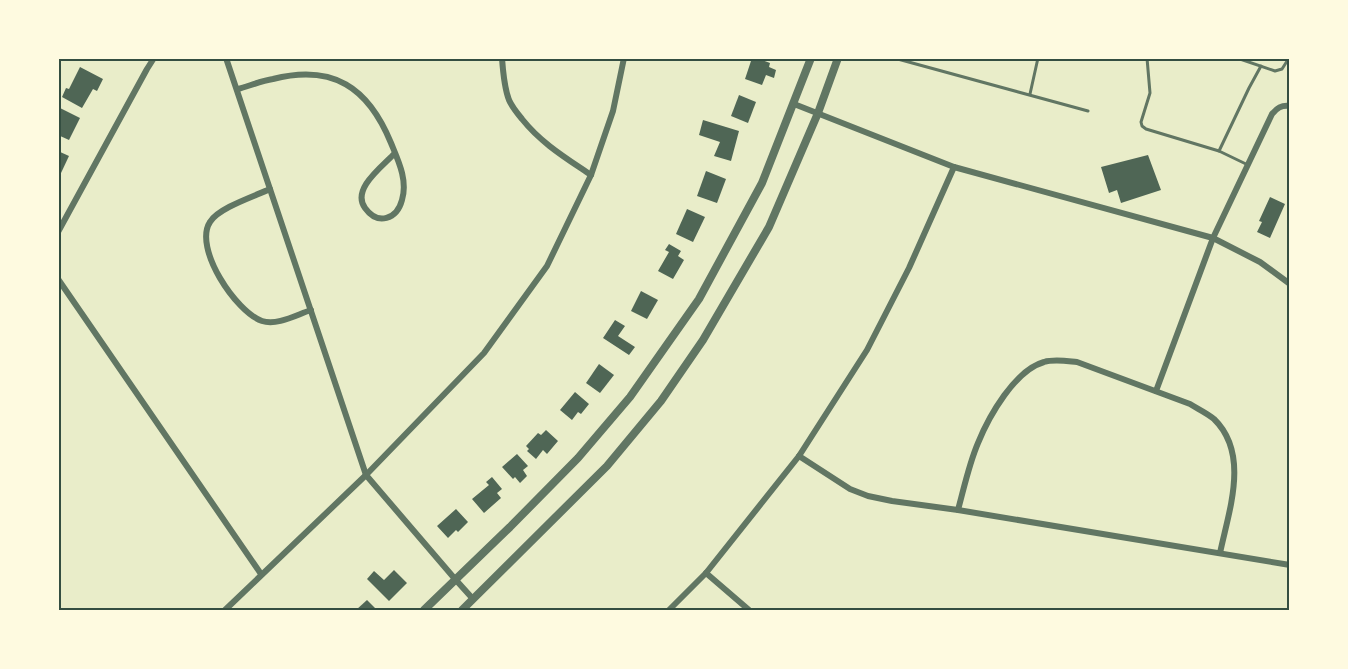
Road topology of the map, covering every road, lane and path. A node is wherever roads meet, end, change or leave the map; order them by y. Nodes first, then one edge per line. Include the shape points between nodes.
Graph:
1 (154, 58) edge
2 (226, 58) edge
3 (502, 58) edge
4 (624, 58) edge
5 (811, 58) edge
6 (838, 58) edge
7 (894, 58) edge
8 (1038, 58) edge
9 (1148, 58) edge
10 (1237, 58) edge
11 (1288, 60) edge
12 (1261, 66) junction
13 (238, 89) junction
14 (1030, 94) junction
15 (794, 104) junction
16 (1287, 106) edge
17 (1088, 111) dead end
18 (818, 113) junction
19 (1220, 151) junction
20 (395, 153) junction
21 (1248, 165) junction
22 (954, 167) junction
23 (591, 175) junction
24 (270, 189) junction
25 (58, 232) edge
26 (1213, 238) junction
27 (58, 279) edge
28 (1290, 284) edge
29 (311, 310) junction
30 (1156, 390) junction
31 (800, 456) junction
32 (366, 475) junction
33 (958, 510) junction
34 (1220, 553) junction
35 (1290, 566) edge
36 (706, 573) junction
37 (261, 574) junction
38 (455, 579) junction
39 (473, 599) junction
40 (225, 610) edge
41 (424, 610) edge
42 (462, 610) edge
43 (669, 610) edge
44 (749, 610) edge

1 - 25 street
2 - 13 street
3 - 23 street via 513,108 531,130
4 - 23 street via 613,111
5 - 15 street
6 - 18 street
7 - 14 lane
8 - 14 lane
9 - 19 lane via 1150,93 1143,126
10 - 12 lane
11 - 12 lane via 1279,71
12 - 19 lane
13 - 20 street via 274,78 303,75 322,75 343,82 362,94
13 - 24 street
14 - 17 lane
15 - 18 street
15 - 38 street via 762,183 699,299 630,397 578,458
16 - 21 street via 1272,114
18 - 22 street
18 - 39 street via 769,227 703,340 661,401 607,466
19 - 21 lane
20 - 20 street via 405,188 397,211 382,219 363,206 364,188
21 - 26 street
22 - 26 street
22 - 31 street via 867,350
23 - 32 street via 548,266 484,353
24 - 29 street
24 - 29 street via 238,203 208,224 206,243 213,264 236,300 261,320 278,322
26 - 28 street via 1260,262
26 - 30 street
27 - 37 street
29 - 32 street
30 - 33 street via 1077,362 1046,361 1034,366 1023,374 994,412 978,444
30 - 34 street via 1204,412 1223,429 1229,441 1234,486
31 - 33 street via 850,489 868,496
31 - 36 street
32 - 37 street
32 - 38 street
33 - 34 street
34 - 35 street
36 - 43 street
36 - 44 street
37 - 40 street
38 - 39 street
38 - 41 street
39 - 42 street

